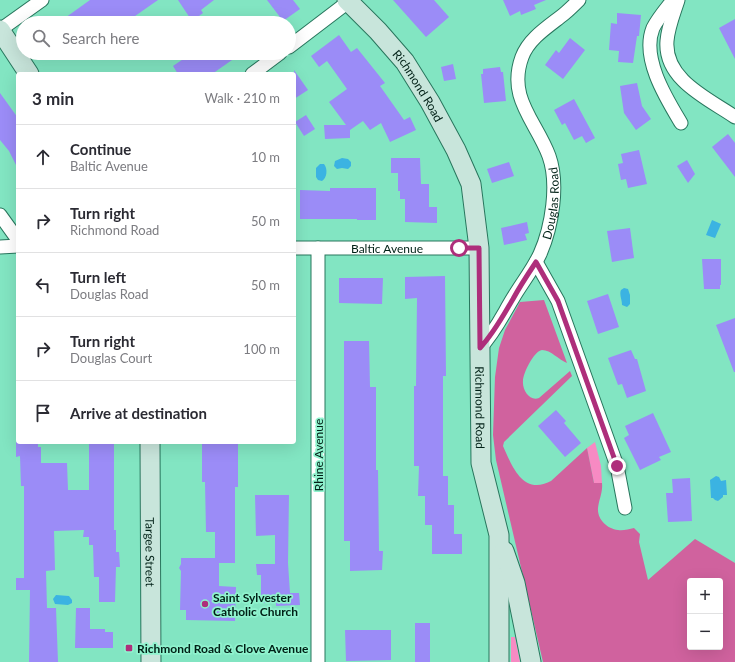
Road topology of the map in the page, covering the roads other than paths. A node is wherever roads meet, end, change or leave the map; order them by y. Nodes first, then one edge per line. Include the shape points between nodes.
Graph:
1 (42, 0) edge
2 (579, 0) edge
3 (673, 0) edge
4 (678, 0) edge
5 (348, 1) edge
6 (20, 16) edge
7 (16, 19) edge
8 (0, 30) edge
9 (296, 42) edge
10 (16, 54) edge
11 (20, 60) edge
12 (271, 60) edge
13 (28, 72) edge
14 (255, 72) edge
15 (735, 117) edge
16 (682, 123) dead end
17 (0, 215) edge
18 (16, 237) edge
19 (16, 246) edge
20 (0, 247) edge
21 (296, 248) edge
22 (318, 248) junction
23 (479, 248) junction
24 (536, 262) junction
25 (480, 348) junction
26 (150, 444) edge
27 (625, 508) dead end
28 (498, 535) junction
29 (151, 662) edge
30 (318, 662) edge
31 (499, 662) edge
32 (530, 662) edge

1 - 6 street
2 - 24 street, Douglas Road via 531,41 522,56 519,69 520,97 544,143 553,170 552,210 548,233
3 - 16 street via 653,28 650,48 654,71 668,102
4 - 15 street via 666,42 669,59 688,86
5 - 9 street
5 - 23 main road, Richmond Road via 405,62 456,150 471,184
7 - 8 street
8 - 10 main road
11 - 13 main road
12 - 14 street
17 - 18 street
19 - 20 street
21 - 22 street, Baltic Avenue
22 - 23 street, Baltic Avenue
22 - 30 street, Rhine Avenue
23 - 25 main road, Richmond Road
24 - 25 street, Douglas Road via 502,319
24 - 27 street via 558,301 617,466
25 - 28 main road, Richmond Road via 481,463
26 - 29 main road, Targee Street
28 - 31 main road, Richmond Road
28 - 32 main road via 515,583

